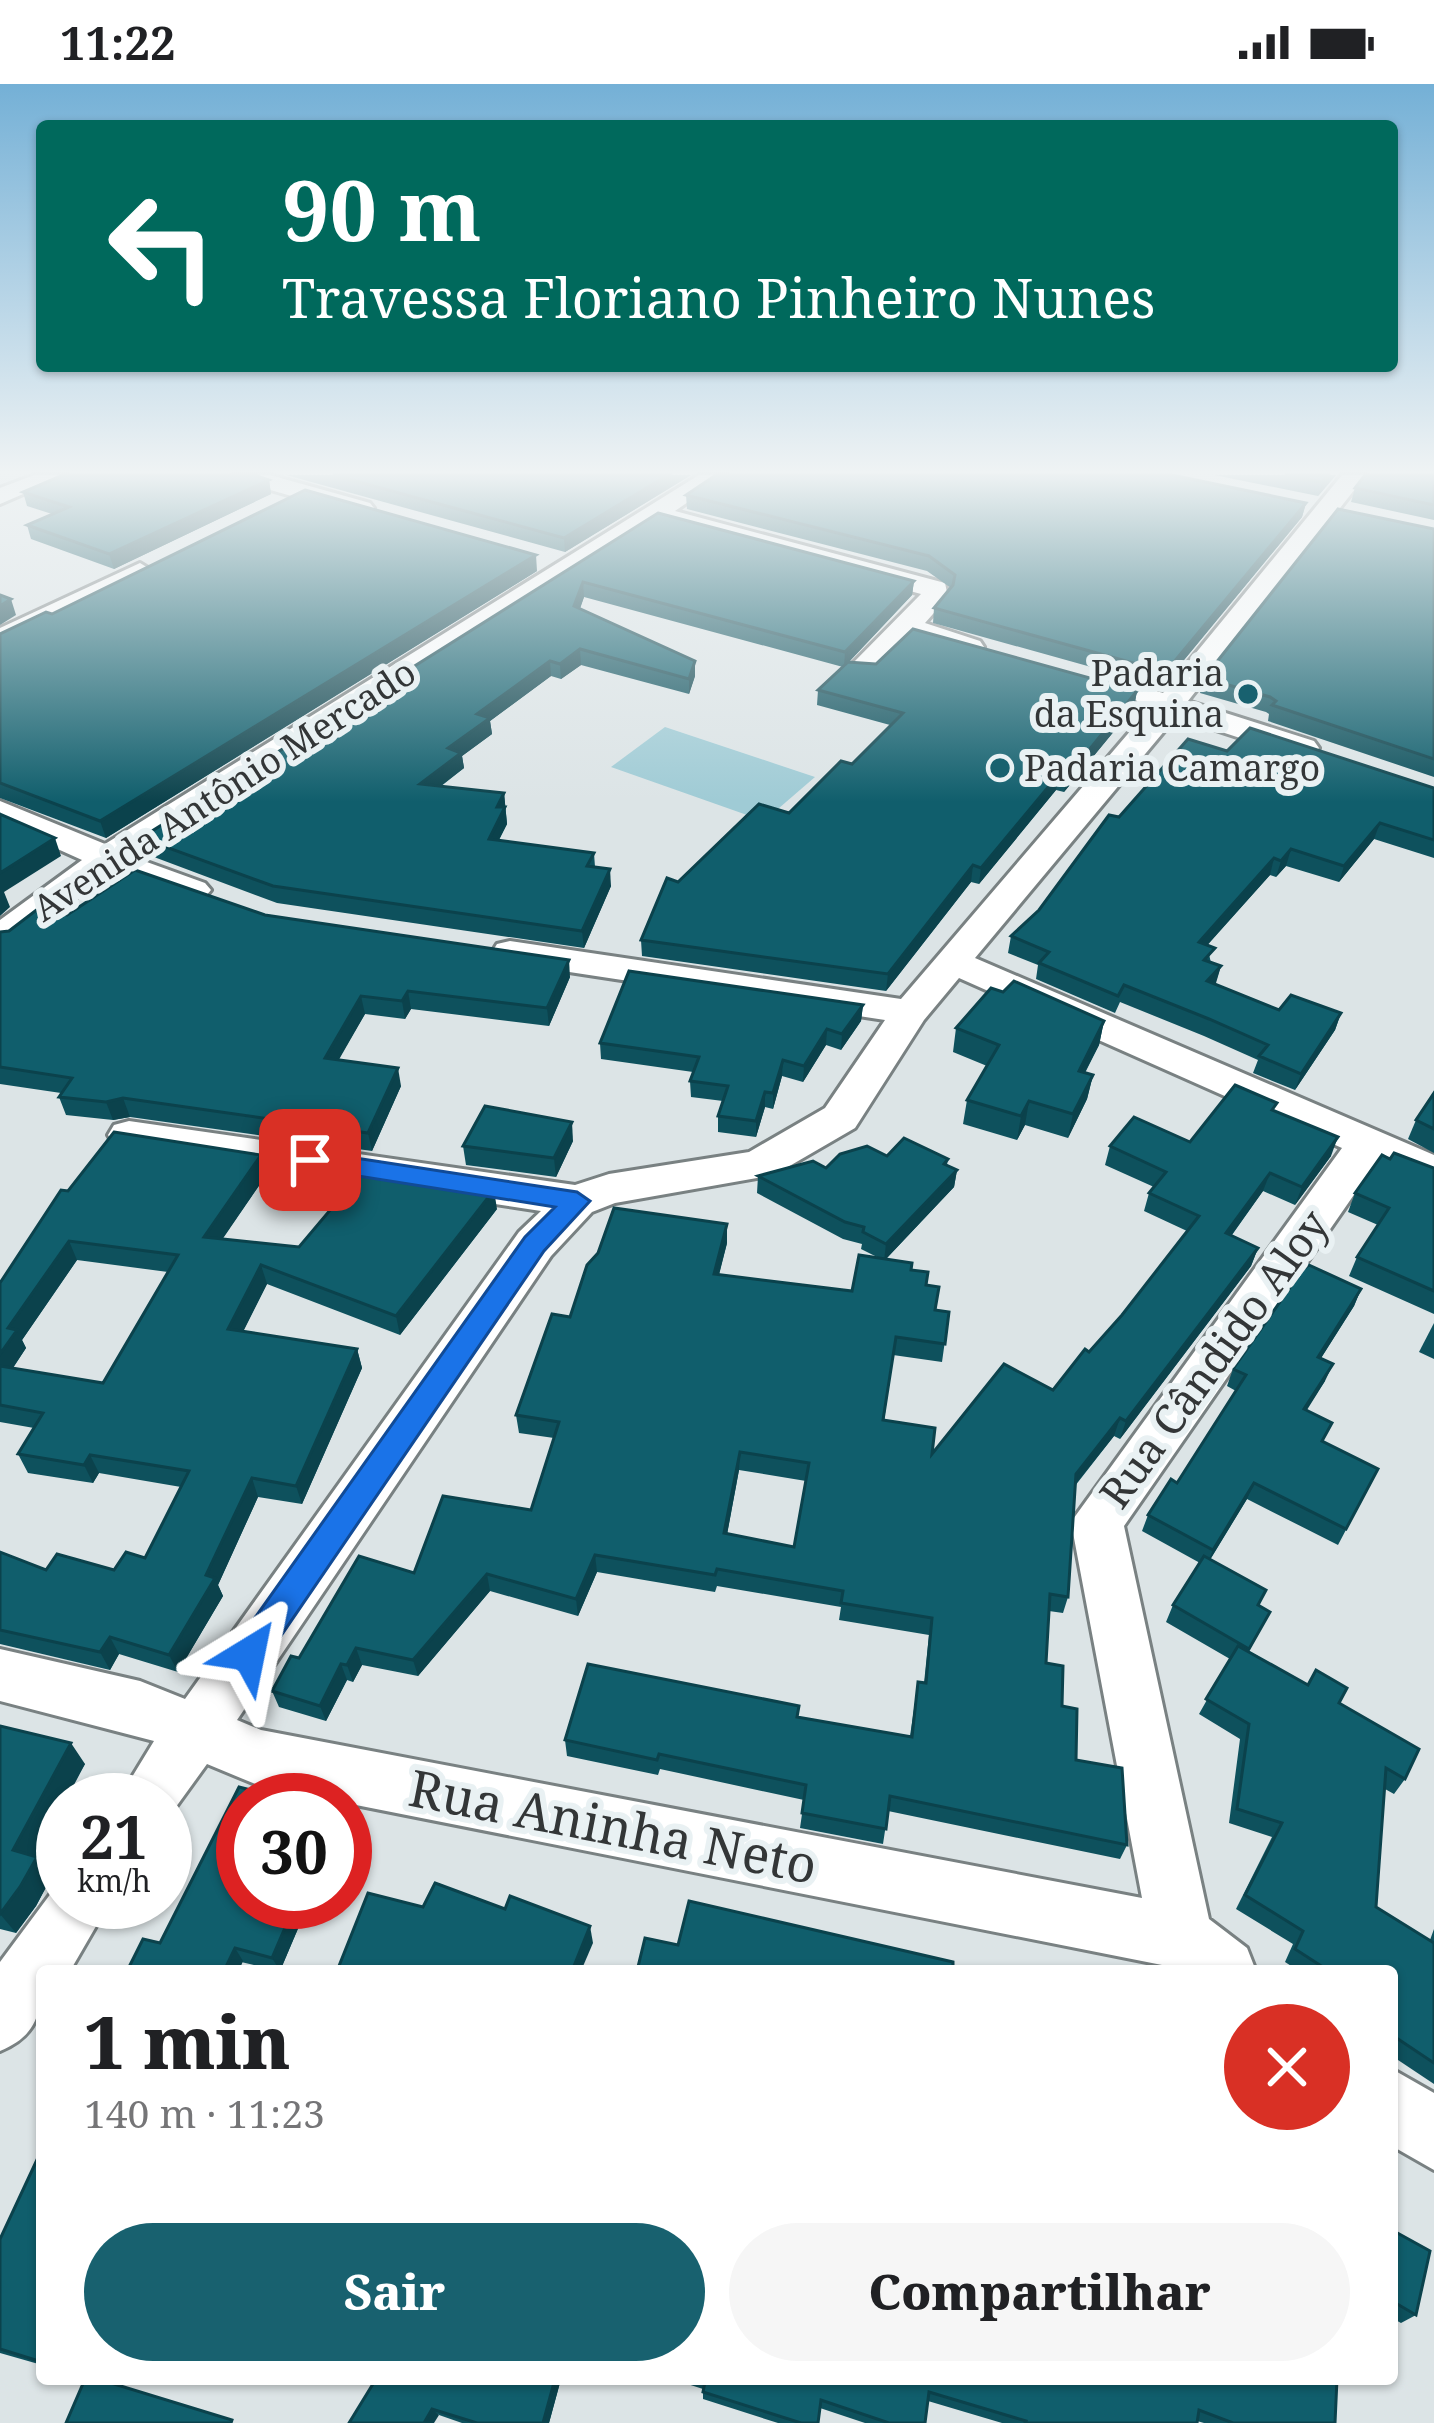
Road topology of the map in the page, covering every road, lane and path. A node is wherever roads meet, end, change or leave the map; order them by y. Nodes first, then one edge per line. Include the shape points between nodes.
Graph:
1 (113, 584) edge
2 (545, 584) edge
3 (917, 584) edge
4 (1265, 584) edge
5 (907, 626) junction
6 (0, 639) edge
7 (988, 652) edge
8 (862, 670) edge
9 (1125, 691) edge
10 (1171, 703) junction
11 (1324, 756) edge
12 (0, 811) edge
13 (107, 858) junction
14 (231, 903) edge
15 (0, 938) edge
16 (484, 949) edge
17 (952, 962) junction
18 (910, 1012) junction
19 (129, 1135) edge
20 (1367, 1144) junction
21 (1434, 1172) edge
22 (577, 1201) junction
23 (0, 1676) edge
24 (196, 1730) junction
25 (167, 1773) edge
26 (61, 1929) edge
27 (1202, 1954) edge
28 (36, 1965) edge
29 (36, 1965) edge
30 (0, 2018) edge
31 (1398, 2108) edge
32 (1434, 2136) edge

1 - 6 street
2 - 13 street, Avenida Antônio Mercado
3 - 5 street via 935,589 934,597
4 - 10 street
5 - 7 street
5 - 8 street
9 - 10 street
10 - 11 street
10 - 17 street
12 - 13 street
13 - 14 street
13 - 15 street, Avenida Antônio Mercado
16 - 18 street
17 - 18 street
17 - 20 street
18 - 22 street via 840,1118 759,1165
19 - 22 street
20 - 21 street
20 - 27 street, Rua Cândido Aloy via 1096,1522
22 - 24 street via 535,1244
23 - 24 street, Rua Aninha Neto via 140,1708
24 - 25 street
24 - 27 street, Rua Aninha Neto via 260,1758
26 - 28 street
29 - 30 street
31 - 32 street

